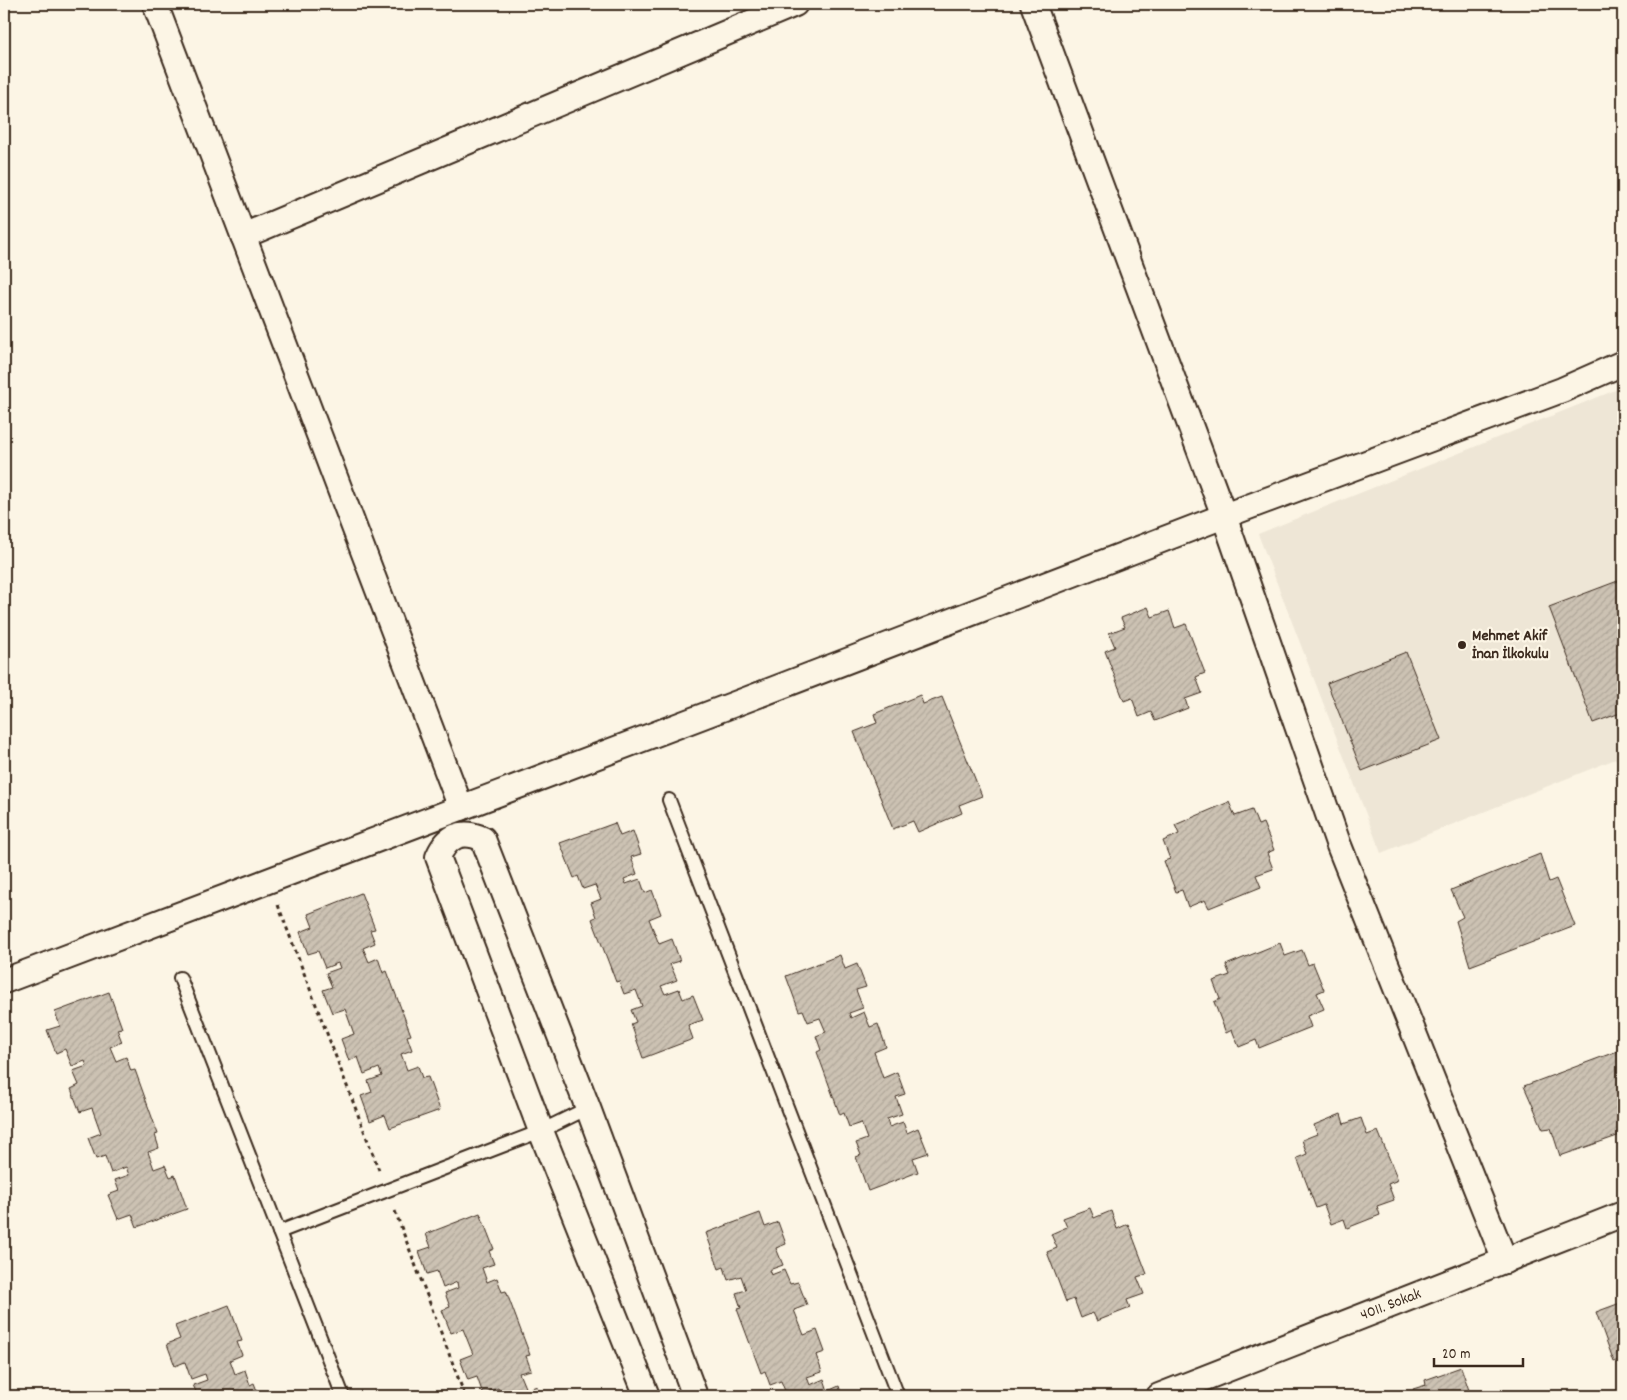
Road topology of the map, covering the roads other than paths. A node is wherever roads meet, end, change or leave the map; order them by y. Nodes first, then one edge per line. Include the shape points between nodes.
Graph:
1 (155, 4) edge
2 (795, 4) edge
3 (1033, 4) edge
4 (243, 236) junction
5 (1623, 363) edge
6 (1224, 516) junction
7 (669, 800) dead end
8 (461, 808) junction
9 (180, 978) dead end
10 (4, 981) edge
11 (588, 1108) junction
12 (541, 1131) junction
13 (1623, 1214) edge
14 (279, 1232) junction
15 (1505, 1261) junction
16 (343, 1396) edge
17 (647, 1396) edge
18 (696, 1396) edge
19 (898, 1396) edge
20 (1159, 1396) edge

1 - 4 street
2 - 4 street
3 - 6 street
4 - 8 street
5 - 6 street via 1562,390
6 - 8 street
6 - 15 street via 1338,843
7 - 19 lane
8 - 10 street
9 - 14 lane
11 - 12 lane
11 - 12 street via 483,839 475,835 457,835 448,840 438,857
11 - 18 street
12 - 14 lane
12 - 17 street
13 - 15 street, 4011. Sokak
14 - 16 lane
15 - 20 street, 4011. Sokak

